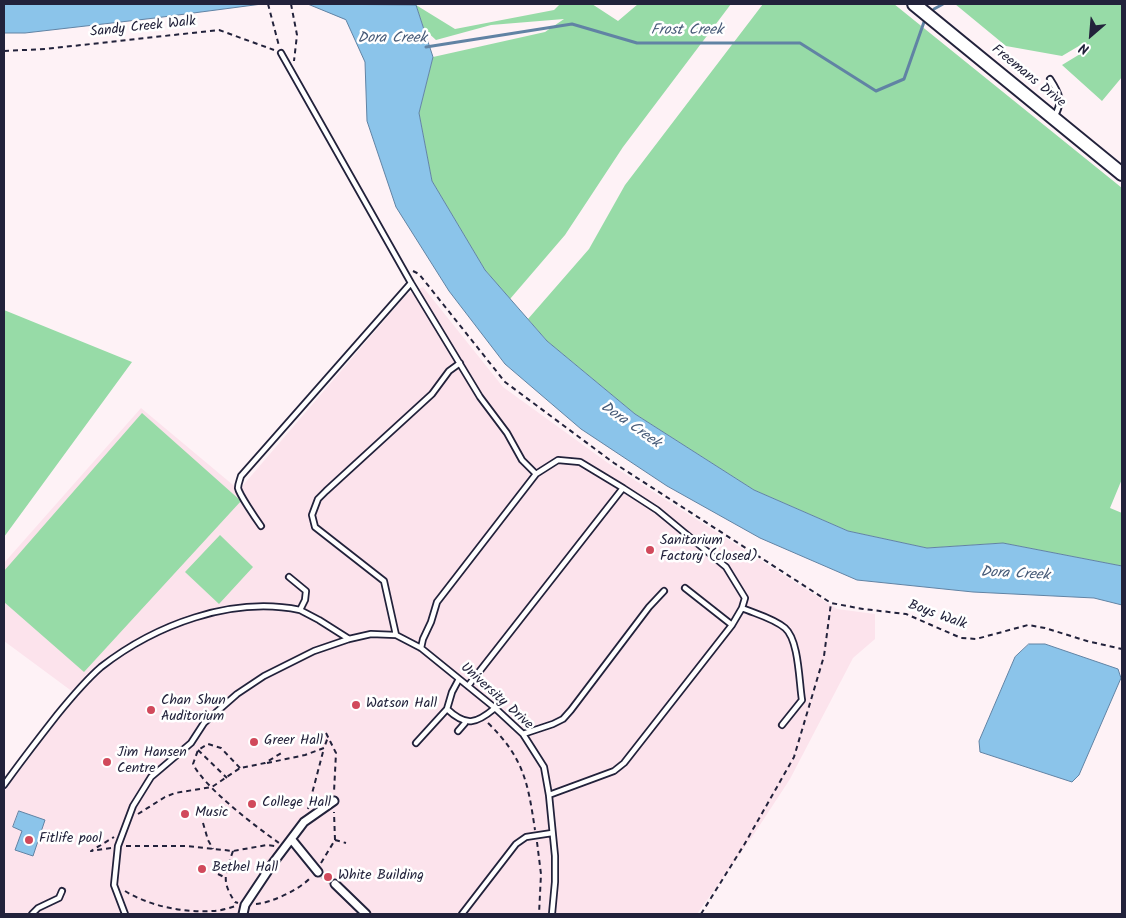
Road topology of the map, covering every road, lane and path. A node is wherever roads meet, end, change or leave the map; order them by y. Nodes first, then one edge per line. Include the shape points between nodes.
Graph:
1 (268, 4) edge
2 (291, 4) edge
3 (914, 4) edge
4 (4, 51) edge
5 (281, 53) junction
6 (292, 72) junction
7 (1050, 79) dead end
8 (1054, 118) junction
9 (1122, 174) edge
10 (401, 265) junction
11 (411, 283) junction
12 (460, 363) junction
13 (536, 474) junction
14 (623, 488) junction
15 (260, 526) dead end
16 (289, 577) dead end
17 (685, 588) dead end
18 (664, 591) dead end
19 (831, 603) junction
20 (742, 608) junction
21 (300, 610) junction
22 (732, 625) junction
23 (396, 635) junction
24 (349, 639) junction
25 (421, 648) junction
26 (1122, 649) edge
27 (459, 679) junction
28 (468, 686) junction
29 (496, 708) junction
30 (447, 709) junction
31 (483, 719) junction
32 (465, 722) junction
33 (782, 725) dead end
34 (458, 731) dead end
35 (523, 734) junction
36 (328, 736) dead end
37 (416, 743) dead end
38 (324, 748) junction
39 (198, 750) junction
40 (282, 752) dead end
41 (265, 764) junction
42 (240, 768) junction
43 (226, 778) junction
44 (4, 784) edge
45 (212, 787) junction
46 (549, 795) junction
47 (334, 801) dead end
48 (127, 821) junction
49 (305, 821) junction
50 (203, 823) dead end
51 (552, 832) junction
52 (536, 834) junction
53 (292, 840) junction
54 (335, 840) dead end
55 (346, 844) dead end
56 (118, 846) junction
57 (285, 847) junction
58 (213, 849) junction
59 (233, 851) junction
60 (318, 871) joint
61 (218, 874) dead end
62 (224, 877) junction
63 (335, 884) tunnel mouth
64 (114, 885) junction
65 (296, 889) junction
66 (301, 889) dead end
67 (62, 891) dead end
68 (245, 905) junction
69 (32, 914) edge
70 (126, 914) edge
71 (243, 914) edge
72 (366, 914) edge
73 (462, 914) edge
74 (539, 914) edge
75 (552, 914) edge
76 (702, 914) edge

1 - 5 path
2 - 6 path via 297,35
3 - 8 main road, Freemans Drive
4 - 5 path, Sandy Creek Walk via 219,30
5 - 6 lane
6 - 10 lane
7 - 8 lane via 1060,99
8 - 9 main road, Freemans Drive
10 - 11 lane
10 - 19 path via 419,274 505,382 614,463
11 - 12 lane
11 - 15 lane via 242,476 238,487 241,497
12 - 13 lane via 522,460
12 - 23 lane via 449,371 432,394 326,491 312,515 315,527 384,581
13 - 14 lane via 558,460 580,462
13 - 25 lane via 437,602
14 - 20 lane via 657,510 726,567 745,598
14 - 28 lane
16 - 21 lane via 306,591
17 - 22 lane
18 - 35 lane via 563,719
19 - 26 path, Boys Walk via 906,614 961,638 976,639 1028,625
19 - 76 path via 824,656 794,757
20 - 22 lane
20 - 33 lane via 786,629 794,640 802,700
21 - 24 lane
21 - 44 lane via 234,608 196,616 134,644 100,668 72,696
22 - 46 lane via 624,763 614,771
23 - 24 lane, University Drive via 371,634
23 - 25 lane, University Drive
24 - 48 lane, University Drive via 314,651 264,676 237,694 204,723 191,743 151,777
25 - 27 lane, University Drive
27 - 28 lane, University Drive
27 - 30 lane
28 - 29 lane, University Drive
29 - 31 lane
29 - 35 lane, University Drive
30 - 32 lane
30 - 37 lane
31 - 32 lane
31 - 52 path via 522,767 530,791
32 - 34 lane
35 - 46 lane, University Drive via 544,767
36 - 38 path
38 - 41 path
38 - 49 path
39 - 42 path via 208,744 215,745
39 - 43 path
39 - 45 path via 193,764
40 - 41 path
41 - 42 path
42 - 43 path
43 - 45 path
45 - 48 path via 165,797
45 - 57 path via 258,829
46 - 51 lane, University Drive
47 - 49 street
48 - 56 lane, University Drive
48 - 56 path via 114,837 90,851
49 - 53 street
50 - 58 path
51 - 52 lane
51 - 75 lane, University Drive via 555,882
52 - 73 lane via 516,844
52 - 74 path via 541,874
53 - 57 street
53 - 60 street
54 - 55 path
56 - 58 path
56 - 64 lane, University Drive
57 - 59 path via 267,845
57 - 68 street
58 - 59 path
59 - 62 path
60 - 65 path
61 - 62 path
62 - 68 path via 235,902
63 - 72 street
64 - 68 path via 137,899 179,909 213,911
64 - 70 lane
65 - 66 path
65 - 68 path via 263,904
67 - 69 lane via 59,898
68 - 71 street

